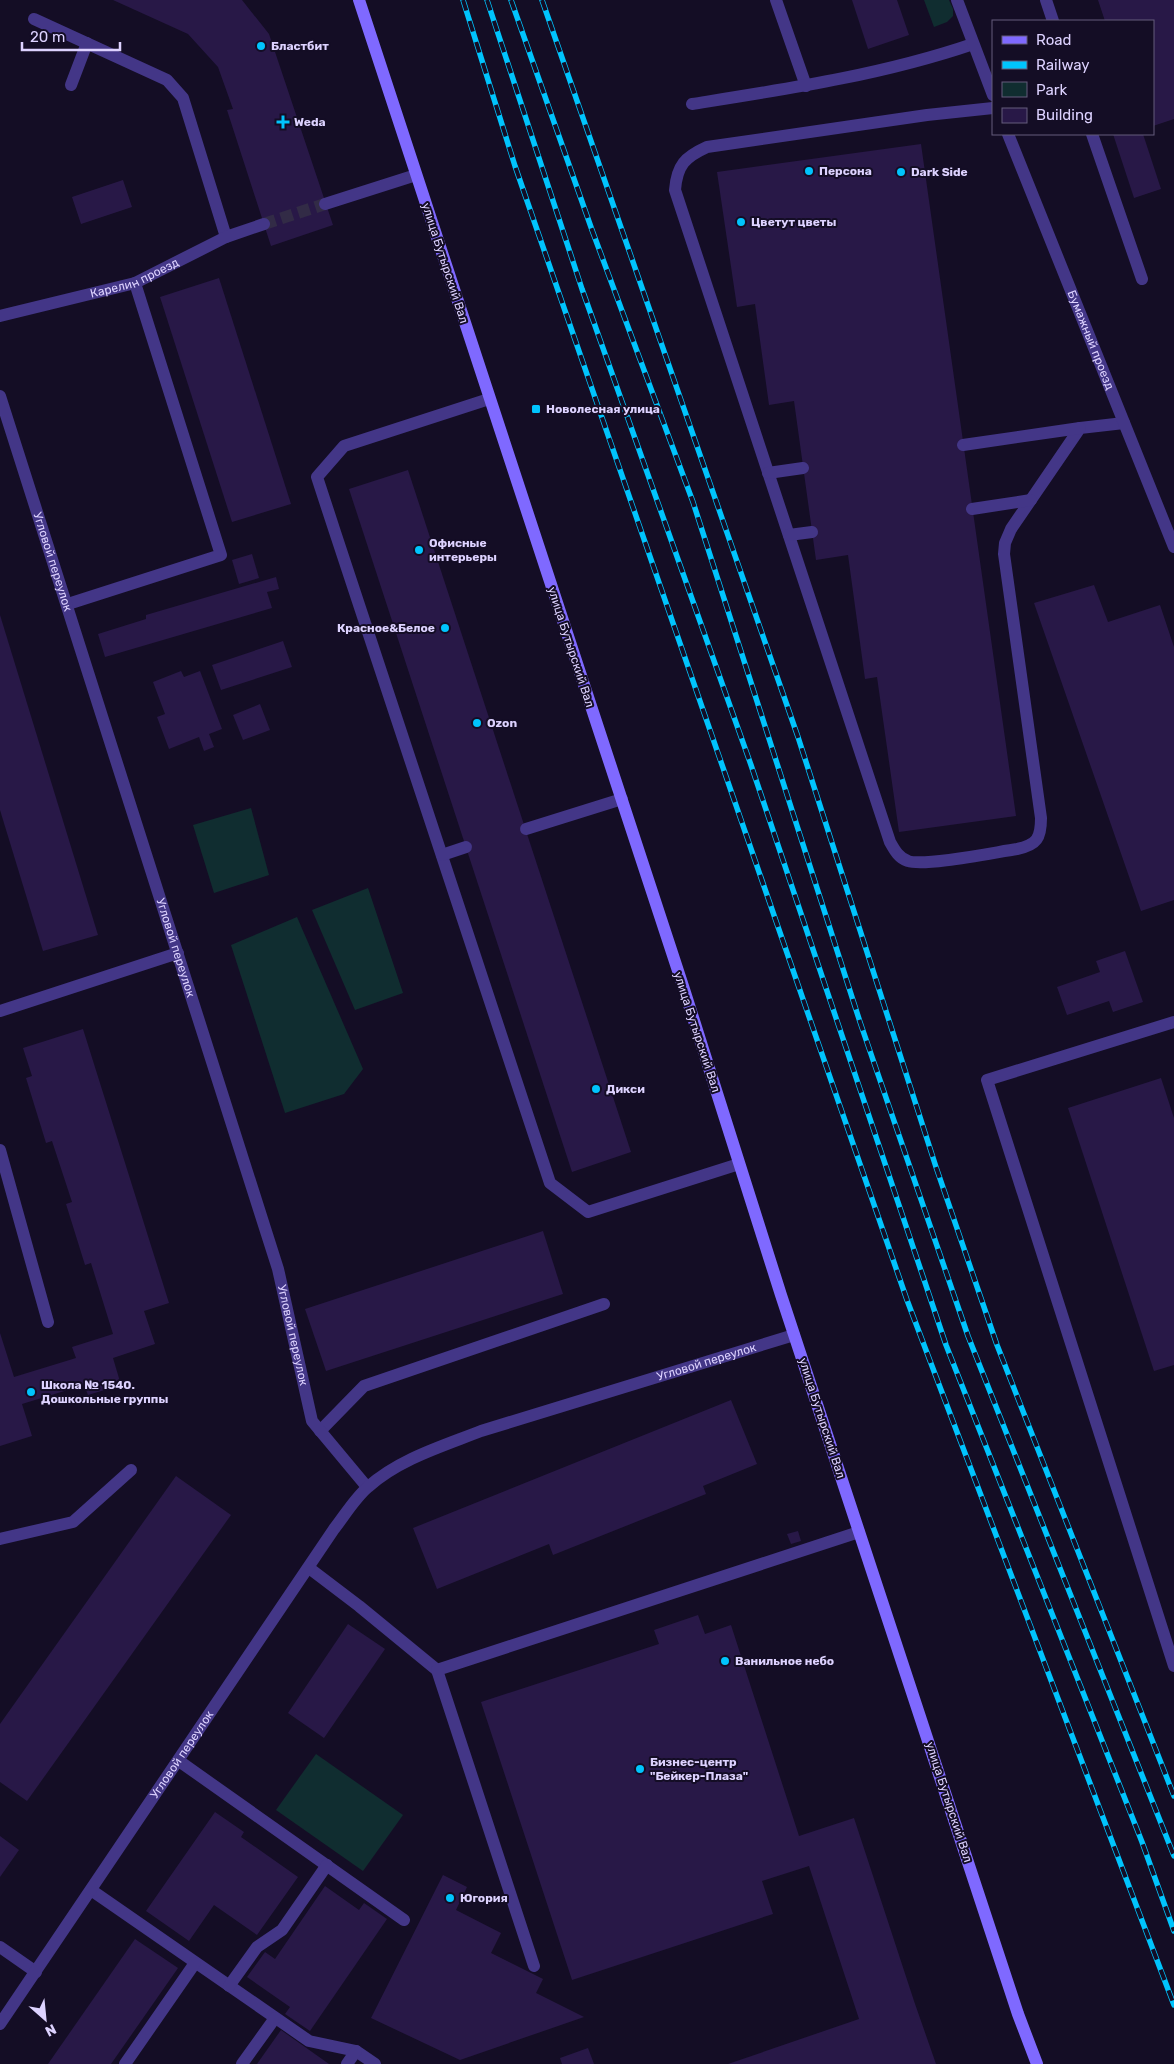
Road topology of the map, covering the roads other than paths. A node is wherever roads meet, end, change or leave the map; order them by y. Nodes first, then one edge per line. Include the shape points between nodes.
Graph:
1 (360, 0) edge
2 (776, 0) edge
3 (957, 0) edge
4 (1046, 0) edge
5 (34, 19) dead end
6 (1053, 20) edge
7 (87, 43) junction
8 (973, 44) junction
9 (71, 85) dead end
10 (806, 86) junction
11 (992, 92) edge
12 (692, 104) dead end
13 (992, 108) edge
14 (1008, 135) edge
15 (1092, 135) edge
16 (416, 175) junction
17 (325, 204) tunnel mouth
18 (264, 224) tunnel mouth
19 (226, 236) junction
20 (1142, 279) dead end
21 (135, 283) junction
22 (0, 316) edge
23 (0, 396) edge
24 (489, 398) junction
25 (1124, 423) junction
26 (1080, 428) junction
27 (963, 445) dead end
28 (803, 468) dead end
29 (768, 473) junction
30 (1030, 500) junction
31 (972, 509) dead end
32 (812, 532) dead end
33 (789, 535) junction
34 (1174, 547) edge
35 (68, 604) junction
36 (622, 799) junction
37 (526, 829) dead end
38 (466, 847) dead end
39 (442, 856) junction
40 (178, 953) junction
41 (0, 1011) edge
42 (1174, 1022) edge
43 (0, 1150) edge
44 (739, 1164) junction
45 (604, 1304) dead end
46 (48, 1322) dead end
47 (794, 1335) junction
48 (320, 1431) junction
49 (131, 1470) dead end
50 (367, 1487) junction
51 (860, 1532) junction
52 (0, 1539) edge
53 (309, 1568) junction
54 (1174, 1666) edge
55 (437, 1670) junction
56 (179, 1761) junction
57 (326, 1865) junction
58 (91, 1890) junction
59 (404, 1920) dead end
60 (0, 1947) edge
61 (195, 1963) junction
62 (534, 1966) dead end
63 (36, 1972) junction
64 (229, 1986) junction
65 (1018, 2014) junction
66 (275, 2018) junction
67 (0, 2024) edge
68 (356, 2051) junction
69 (125, 2064) edge
70 (242, 2064) edge
71 (347, 2064) edge
72 (375, 2064) edge
73 (1037, 2064) edge
74 (1044, 2064) edge

1 - 16 street, улица Бутырский Вал
2 - 10 street
3 - 8 street
4 - 6 street
5 - 7 street
7 - 9 street
7 - 19 street via 167,80 183,98
8 - 10 street via 918,62
8 - 11 street
10 - 12 street
13 - 29 street via 707,147 692,154 679,170 675,190
14 - 25 street, Бумажный проезд
15 - 20 street
16 - 17 street
16 - 24 street, улица Бутырский Вал
18 - 19 street, Карелин проезд
19 - 21 street, Карелин проезд
21 - 22 street, Карелин проезд
21 - 35 street via 221,555
23 - 35 street, Угловой переулок
24 - 36 street, улица Бутырский Вал
24 - 39 street via 344,446 318,477
25 - 26 street
25 - 34 street, Бумажный проезд
26 - 27 street
26 - 30 street
28 - 29 street
29 - 33 street
30 - 31 street
30 - 33 street via 1011,529 1004,554 1041,832 1028,847 919,864 902,858 890,842
32 - 33 street
35 - 40 street, Угловой переулок
36 - 37 street
36 - 44 street, улица Бутырский Вал
38 - 39 street
39 - 44 street via 550,1183 588,1212
40 - 41 street
40 - 48 street, Угловой переулок via 278,1269 312,1421
42 - 54 street via 987,1080
43 - 46 street
44 - 47 street, улица Бутырский Вал
45 - 48 street via 364,1386
47 - 50 street, Угловой переулок via 481,1431 398,1466
47 - 51 street, улица Бутырский Вал
48 - 50 street, Угловой переулок
49 - 52 street via 73,1522
50 - 53 street, Угловой переулок
51 - 55 street
51 - 65 street, улица Бутырский Вал
53 - 55 street
53 - 56 street, Угловой переулок
55 - 62 street
56 - 57 street
56 - 58 street, Угловой переулок
57 - 59 street
57 - 64 street via 282,1930 257,1947
58 - 61 street
58 - 63 street, Угловой переулок
60 - 63 street
61 - 64 street
61 - 69 street
63 - 67 street, Угловой переулок
64 - 66 street
65 - 73 street, улица Бутырский Вал
65 - 74 street
66 - 68 street via 309,2041
66 - 70 street
68 - 71 street
68 - 72 street

